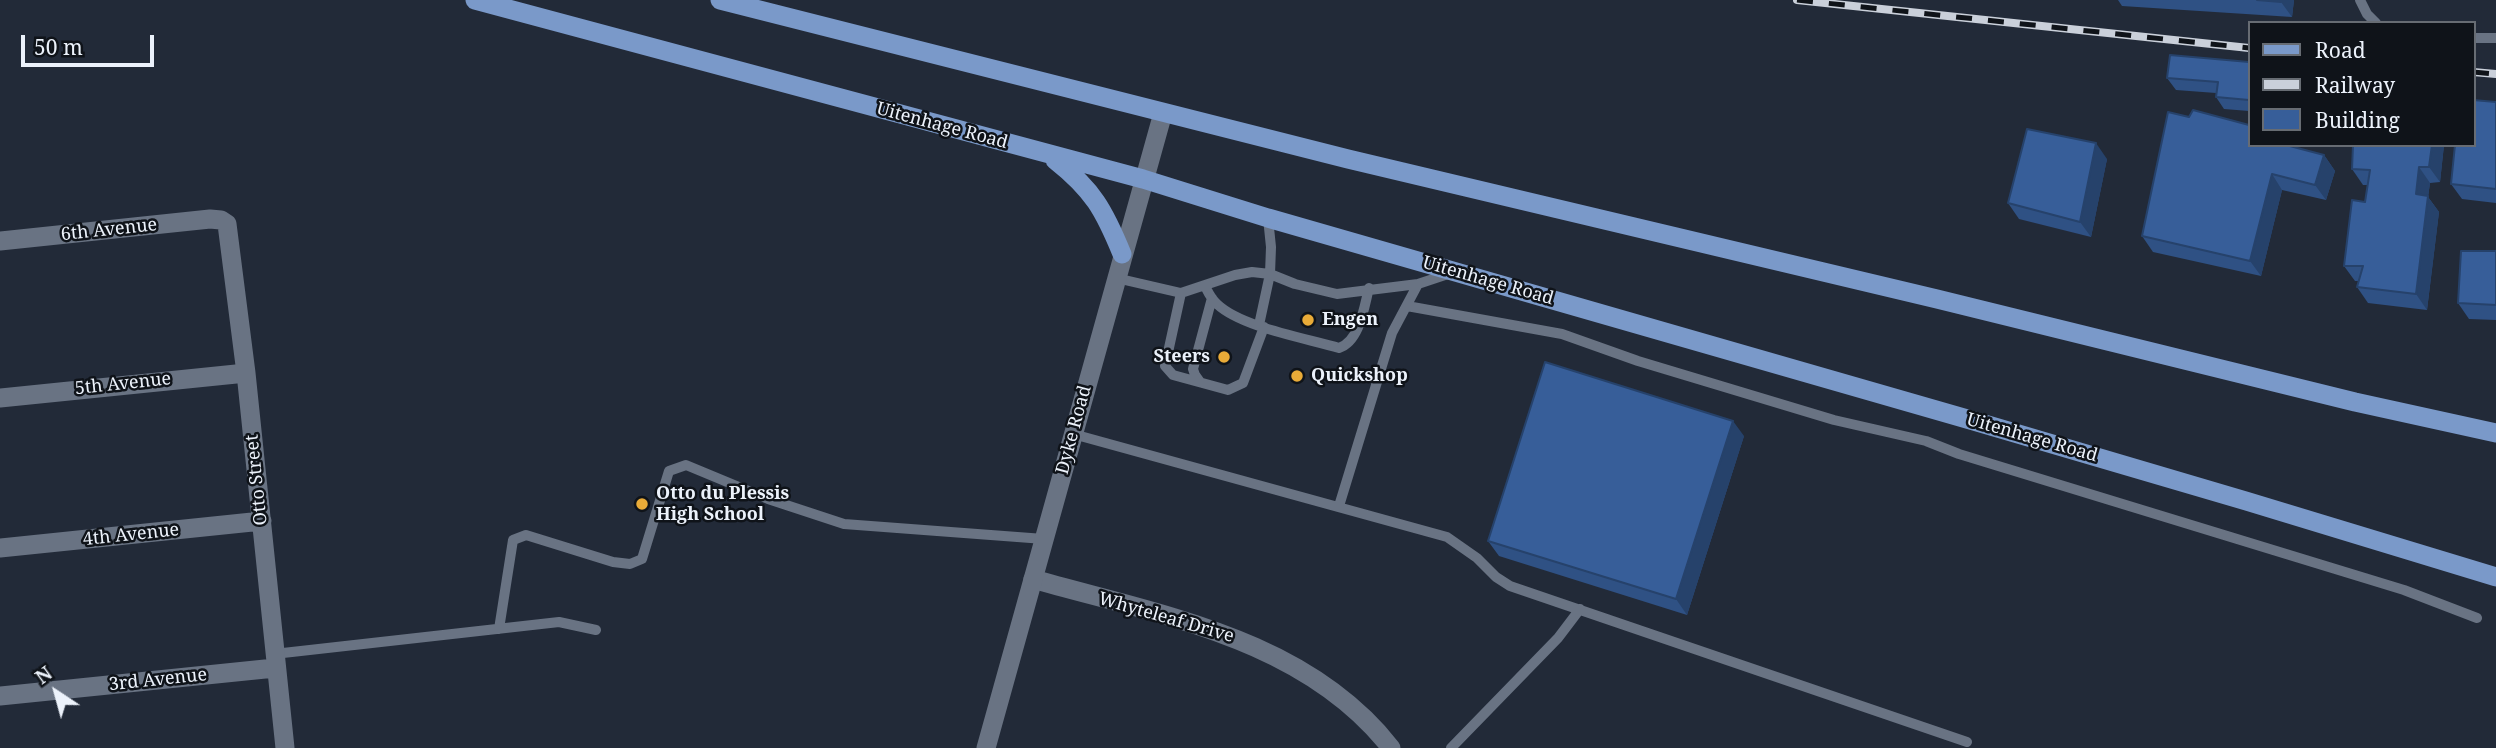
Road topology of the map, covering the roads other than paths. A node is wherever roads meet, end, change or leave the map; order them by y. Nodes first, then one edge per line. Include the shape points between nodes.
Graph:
1 (475, 0) edge
2 (720, 0) edge
3 (2360, 0) edge
4 (2374, 21) edge
5 (2475, 38) edge
6 (2496, 38) edge
7 (1163, 113) junction
8 (1050, 155) junction
9 (1143, 179) junction
10 (1268, 218) junction
11 (218, 219) joint
12 (0, 241) edge
13 (1122, 254) junction
14 (1455, 272) junction
15 (1270, 274) junction
16 (1116, 278) junction
17 (1418, 284) junction
18 (1205, 286) junction
19 (1369, 288) junction
20 (1181, 293) junction
21 (1212, 298) junction
22 (1407, 306) junction
23 (1261, 326) junction
24 (246, 373) junction
25 (1200, 383) junction
26 (0, 398) edge
27 (2496, 433) edge
28 (1072, 434) junction
29 (1339, 506) junction
30 (262, 521) junction
31 (1044, 539) junction
32 (0, 548) edge
33 (2496, 577) edge
34 (1033, 579) junction
35 (1580, 609) junction
36 (2477, 618) dead end
37 (499, 629) junction
38 (596, 630) dead end
39 (274, 661) junction
40 (0, 696) edge
41 (1967, 742) dead end
42 (285, 748) edge
43 (986, 748) edge
44 (1391, 748) edge
45 (1451, 748) edge

1 - 8 main road, Uitenhage Road
2 - 7 main road
3 - 4 lane
5 - 6 lane
7 - 9 street, Dyke Road
7 - 27 main road
8 - 9 main road, Uitenhage Road
8 - 13 main road via 1094,197
9 - 10 main road, Uitenhage Road
9 - 13 street, Dyke Road
10 - 14 main road, Uitenhage Road
10 - 15 lane
11 - 12 street, 6th Avenue
11 - 24 street, Otto Street via 229,229
13 - 16 street, Dyke Road
14 - 17 lane
14 - 33 main road, Uitenhage Road via 2000,428
15 - 18 lane via 1235,275
15 - 19 lane via 1337,294
15 - 23 lane
16 - 20 lane
16 - 28 street, Dyke Road
17 - 19 lane
17 - 22 lane
18 - 20 lane
18 - 21 lane
19 - 23 lane via 1360,320 1345,346
20 - 25 lane via 1165,366 1173,375
21 - 23 lane via 1232,315
21 - 25 lane via 1194,369
22 - 29 lane via 1392,333
22 - 36 lane via 1562,334 1834,420 1926,441 2404,590
23 - 25 lane via 1243,383 1228,390
24 - 26 street, 5th Avenue
24 - 30 street, Otto Street
28 - 29 lane
28 - 31 street, Dyke Road
29 - 35 lane via 1447,537 1510,586
30 - 32 street, 4th Avenue
30 - 39 street, Otto Street
31 - 34 street, Dyke Road
31 - 37 lane via 844,524 686,465 668,471 642,559 629,564 613,562 526,535 513,540
34 - 43 street, Dyke Road
34 - 44 street, Whyteleaf Drive via 1242,640 1327,688
35 - 41 lane
35 - 45 lane via 1558,638
37 - 38 lane via 559,622
37 - 39 lane
39 - 40 street, 3rd Avenue
39 - 42 street, Otto Street

